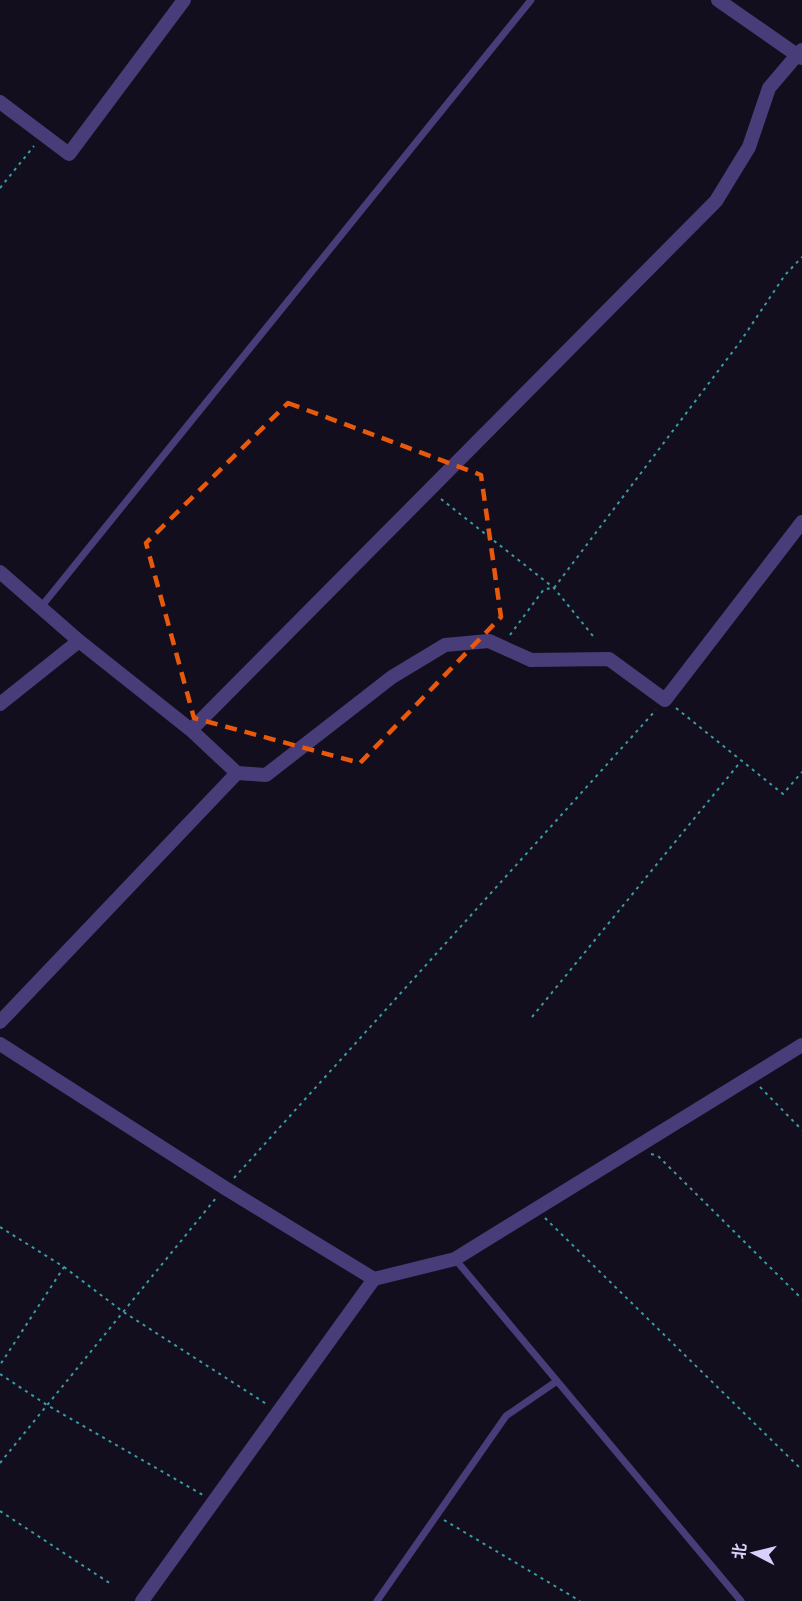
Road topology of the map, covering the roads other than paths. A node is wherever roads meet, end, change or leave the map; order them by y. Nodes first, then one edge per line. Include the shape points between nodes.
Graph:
1 (184, 0) edge
2 (531, 0) edge
3 (718, 0) edge
4 (800, 54) edge
5 (0, 102) edge
6 (802, 522) edge
7 (0, 572) edge
8 (40, 607) junction
9 (79, 641) junction
10 (0, 704) edge
11 (191, 730) junction
12 (237, 773) junction
13 (2, 1017) edge
14 (0, 1044) edge
15 (802, 1045) edge
16 (455, 1259) junction
17 (374, 1279) junction
18 (557, 1381) junction
19 (142, 1601) edge
20 (377, 1601) edge
21 (741, 1601) edge

1 - 5 street via 69,154
2 - 8 lane
3 - 4 street
4 - 11 street via 769,88 749,147 716,201
6 - 12 street via 665,700 609,659 531,660 489,641 445,645 392,677 266,775
7 - 8 street
8 - 9 street
9 - 10 street
9 - 11 street
11 - 12 street
12 - 13 street
14 - 17 street
15 - 16 street
16 - 17 street
16 - 18 lane
17 - 19 street
18 - 20 lane via 506,1416
18 - 21 lane

